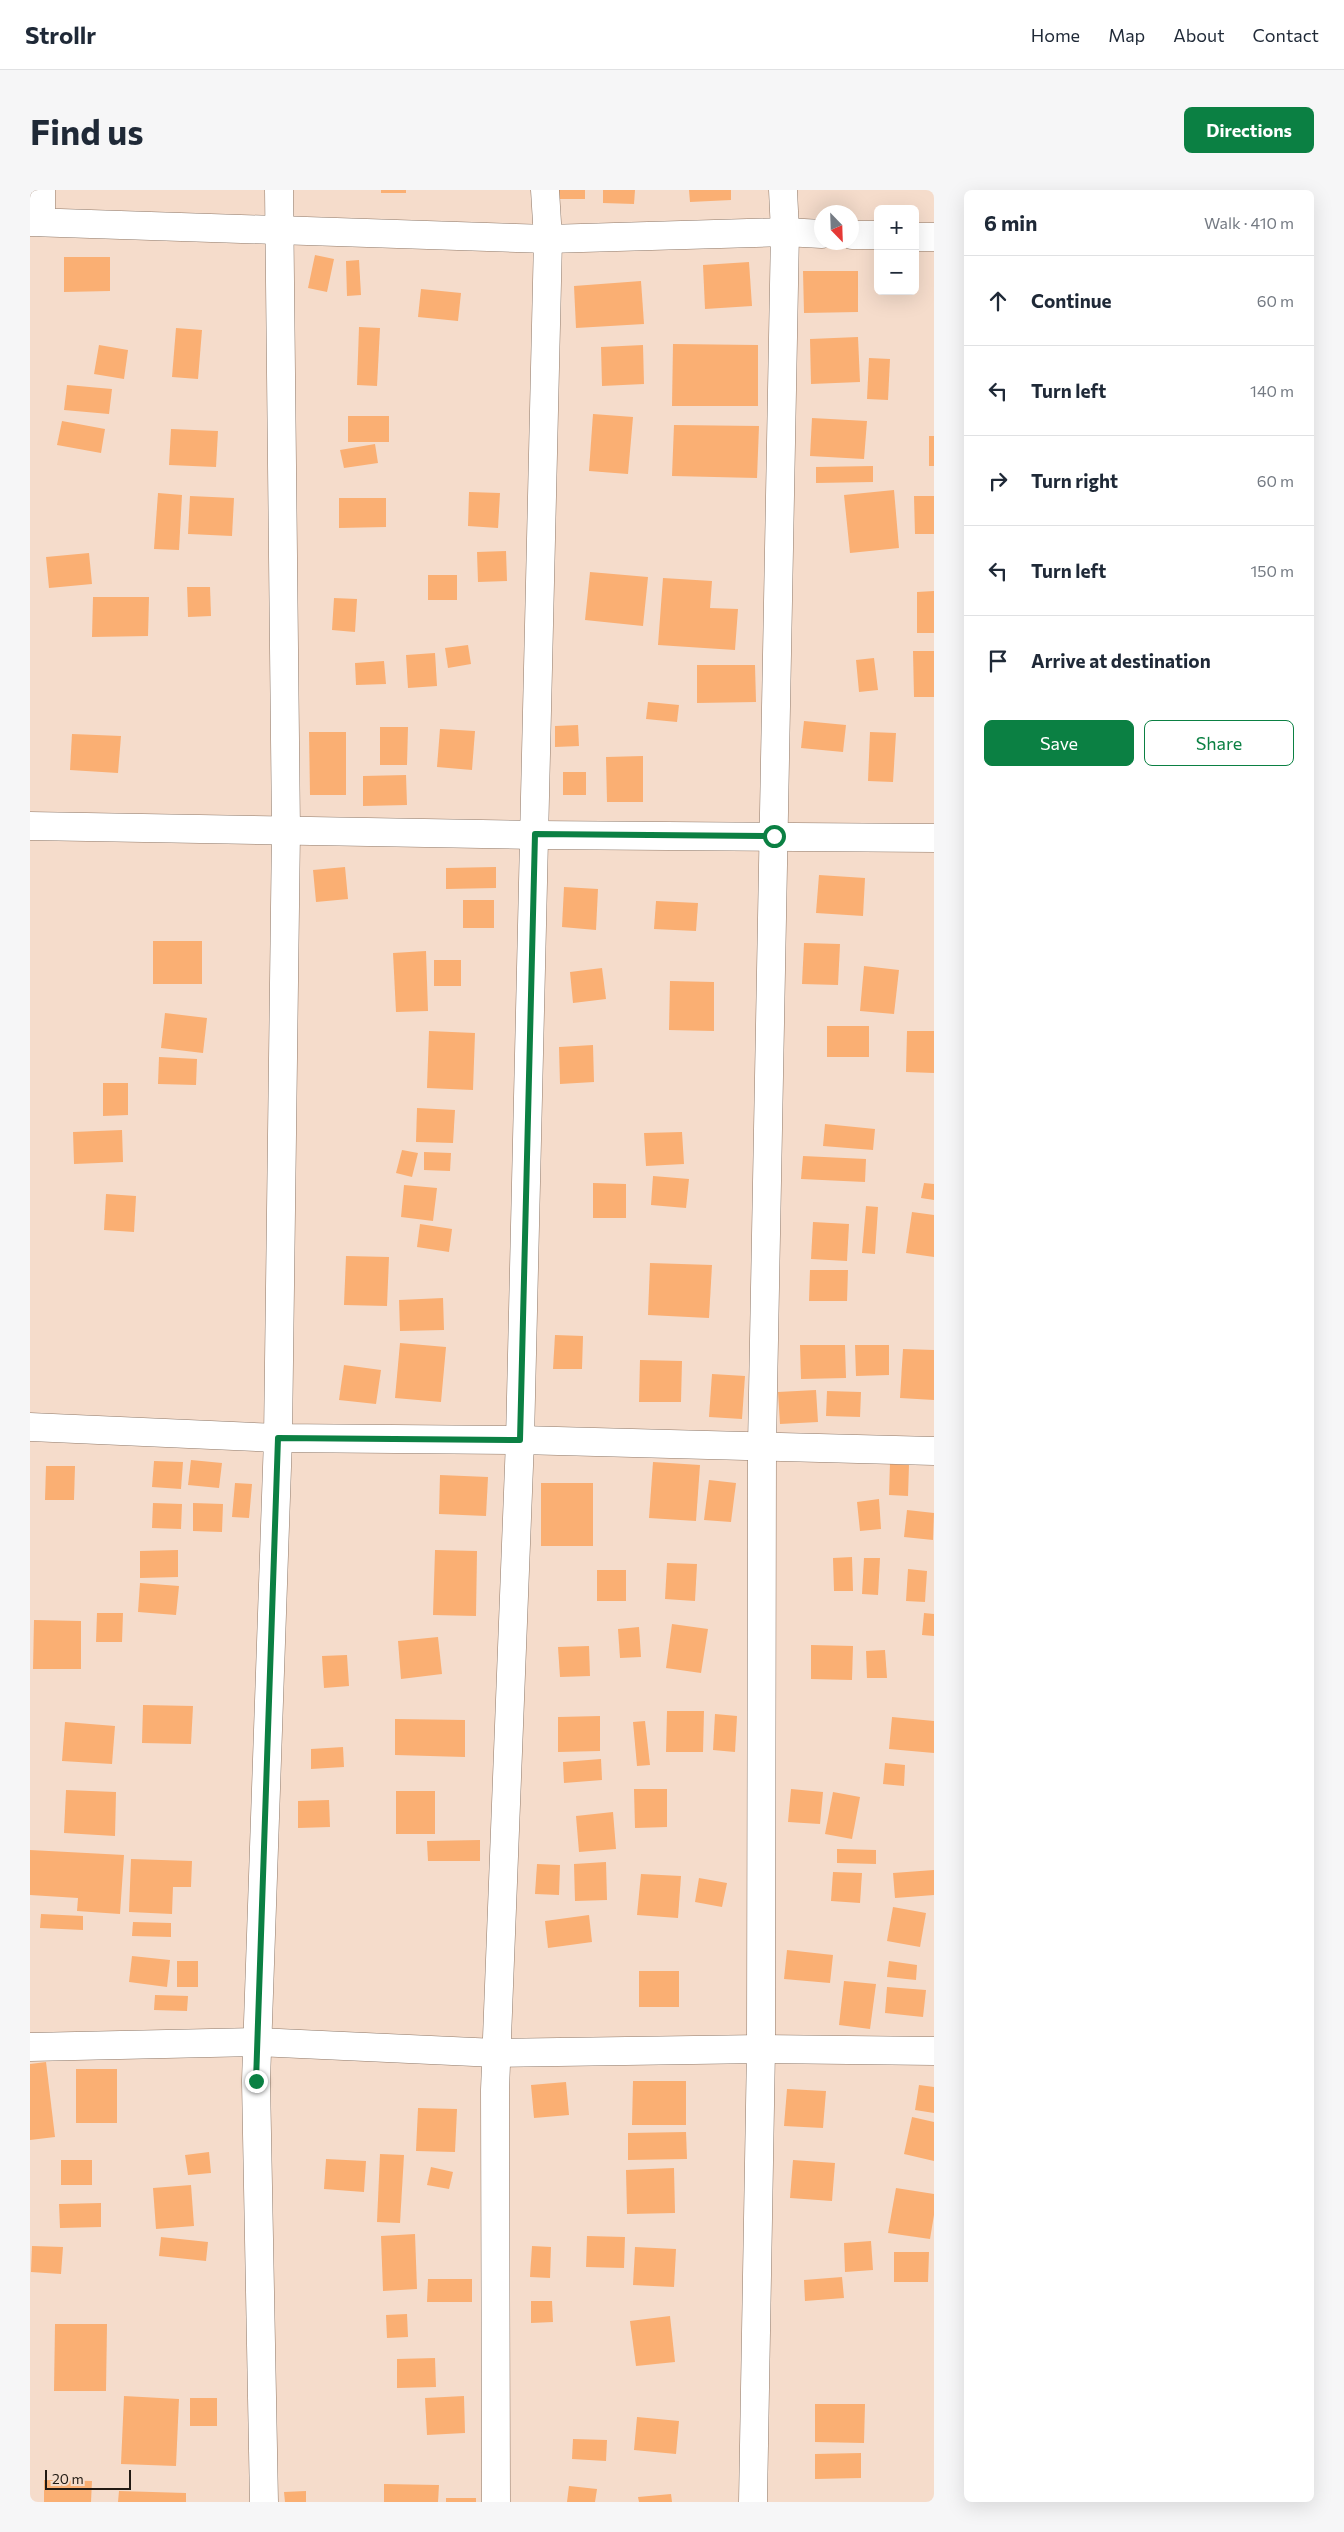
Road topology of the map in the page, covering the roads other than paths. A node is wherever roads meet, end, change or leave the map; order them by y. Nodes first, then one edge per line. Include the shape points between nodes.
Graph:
1 (41, 190) edge
2 (279, 190) edge
3 (545, 190) edge
4 (783, 190) edge
5 (35, 222) edge
6 (278, 230) junction
7 (785, 232) junction
8 (814, 234) edge
9 (859, 235) edge
10 (874, 236) edge
11 (919, 237) edge
12 (934, 237) edge
13 (548, 239) junction
14 (30, 826) edge
15 (286, 831) junction
16 (535, 834) junction
17 (774, 836) junction
18 (934, 838) edge
19 (30, 1426) edge
20 (278, 1438) junction
21 (520, 1440) junction
22 (762, 1446) junction
23 (934, 1450) edge
24 (257, 2042) junction
25 (30, 2048) edge
26 (761, 2049) junction
27 (934, 2051) edge
28 (496, 2053) junction
29 (264, 2502) edge
30 (496, 2502) edge
31 (753, 2502) edge

1 - 5 street
2 - 6 street
3 - 13 street
4 - 7 street
5 - 6 street
6 - 13 street
6 - 15 street
7 - 8 street
7 - 13 street
7 - 17 street
9 - 10 street
11 - 12 street
13 - 16 street
14 - 15 street
15 - 16 street
15 - 20 street
16 - 17 street
16 - 21 street
17 - 18 street
17 - 22 street
19 - 20 street
20 - 21 street
20 - 24 street
21 - 22 street
21 - 28 street
22 - 23 street
22 - 26 street
24 - 25 street
24 - 28 street
24 - 29 street
26 - 27 street
26 - 28 street
26 - 31 street
28 - 30 street

